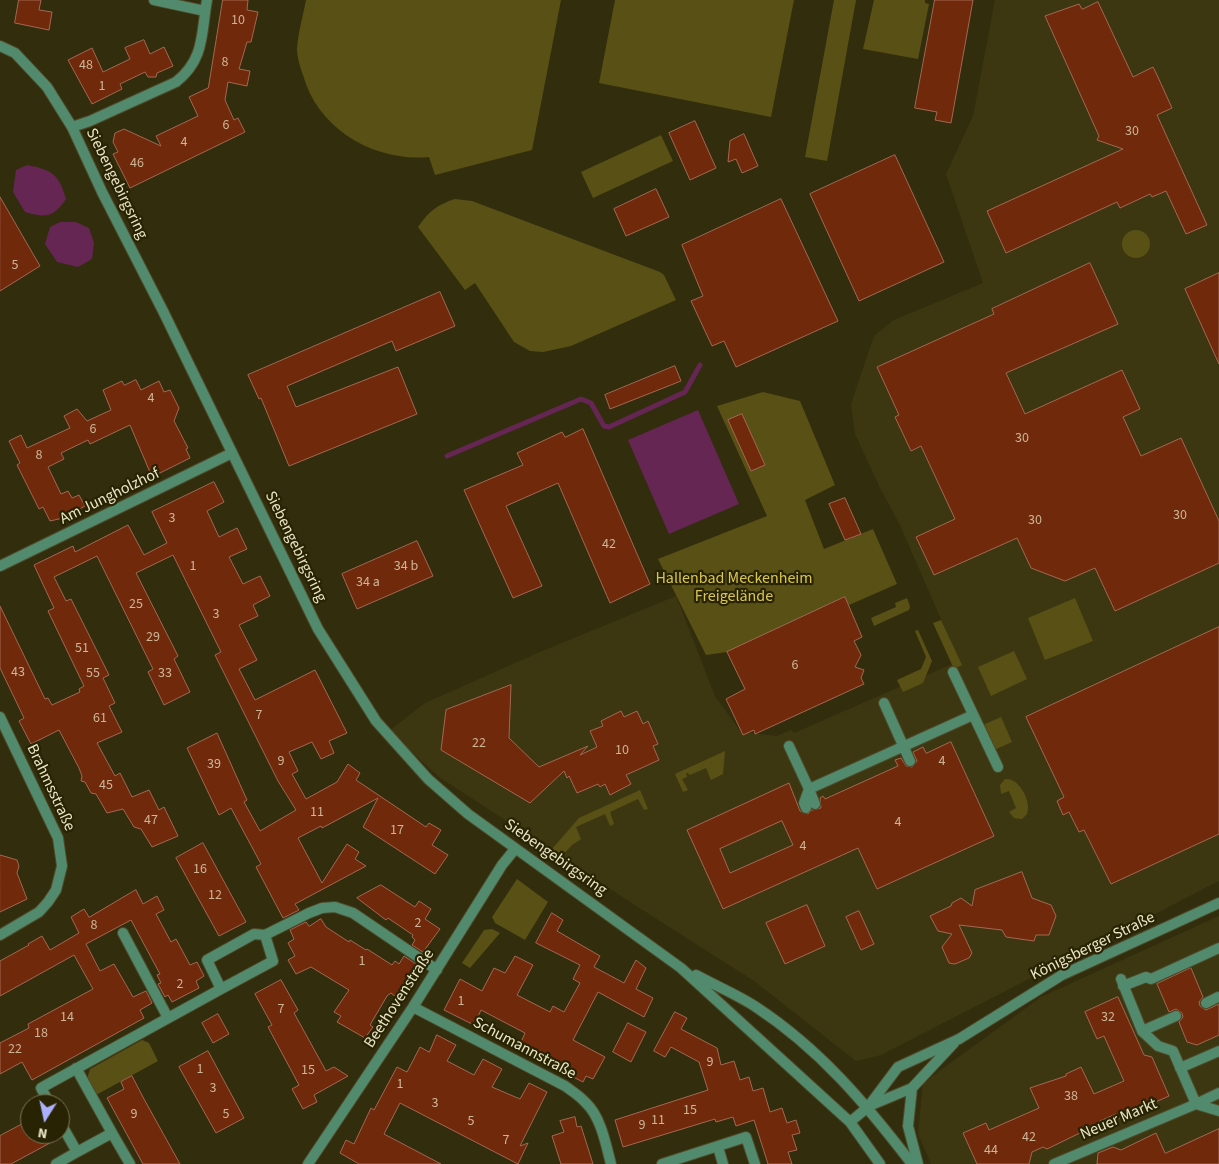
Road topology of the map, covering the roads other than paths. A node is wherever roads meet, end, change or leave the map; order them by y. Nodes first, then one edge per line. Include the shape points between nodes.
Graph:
1 (154, 0) edge
2 (207, 0) edge
3 (205, 11) junction
4 (0, 46) edge
5 (72, 126) junction
6 (232, 453) junction
7 (0, 566) edge
8 (953, 672) dead end
9 (884, 703) dead end
10 (973, 715) junction
11 (0, 717) edge
12 (789, 746) dead end
13 (904, 746) junction
14 (910, 760) dead end
15 (998, 767) dead end
16 (809, 789) junction
17 (811, 806) dead end
18 (515, 849) junction
19 (1219, 903) edge
20 (123, 933) dead end
21 (0, 935) edge
22 (265, 935) junction
23 (1219, 948) edge
24 (682, 968) junction
25 (437, 970) junction
26 (221, 988) junction
27 (1218, 997) edge
28 (1206, 1003) dead end
29 (413, 1007) junction
30 (1176, 1016) dead end
31 (168, 1018) junction
32 (1142, 1031) junction
33 (958, 1039) junction
34 (1219, 1051) edge
35 (76, 1068) junction
36 (1180, 1068) junction
37 (912, 1088) junction
38 (1219, 1093) edge
39 (44, 1094) edge
40 (1196, 1104) junction
41 (868, 1107) junction
42 (1219, 1111) edge
43 (850, 1122) junction
44 (112, 1133) junction
45 (70, 1140) edge
46 (718, 1147) junction
47 (77, 1152) junction
48 (56, 1164) edge
49 (130, 1164) edge
50 (308, 1164) edge
51 (611, 1164) edge
52 (662, 1164) edge
53 (724, 1164) edge
54 (755, 1164) edge
55 (880, 1164) edge
56 (912, 1164) edge
57 (918, 1164) edge
58 (1054, 1164) edge

1 - 3 street
2 - 3 street
3 - 5 street via 197,59 188,72 176,82
4 - 5 street, Siebengebirgsring via 15,53 47,87
5 - 6 street, Siebengebirgsring
6 - 7 street, Am Jungholzhof
6 - 18 street, Siebengebirgsring via 318,629 376,721 428,779
8 - 10 street
9 - 13 street
10 - 13 street
10 - 15 street
11 - 21 street, Brahmsstraße via 58,838 62,866 56,890 43,907
12 - 16 street
13 - 14 street
13 - 16 street
16 - 17 street
18 - 24 street, Siebengebirgsring
18 - 25 street, Beethovenstraße
19 - 33 street, Königsberger Straße via 1062,975
20 - 31 street
22 - 25 street via 309,913 335,907 353,913
22 - 26 street via 273,961
22 - 26 street via 254,934 207,960
23 - 32 street via 1151,979 1146,977 1122,983
24 - 41 street, Siebengebirgsring via 756,1007 820,1056
24 - 43 street, Siebengebirgsring
25 - 29 street, Beethovenstraße
26 - 31 street
27 - 28 street
29 - 50 street, Beethovenstraße
29 - 51 street, Schumannstraße via 579,1096 588,1104 596,1120
30 - 32 street
31 - 35 street
32 - 36 street via 1158,1046 1173,1051
33 - 37 street, Königsberger Straße
33 - 41 street, Königsberger Straße via 898,1067
34 - 36 street
35 - 39 street via 41,1088
35 - 44 street
36 - 40 street
37 - 41 street, Königsberger Straße
37 - 57 street via 908,1126
38 - 40 street, Neuer Markt
40 - 42 street
40 - 58 street, Neuer Markt
41 - 43 street, Königsberger Straße
41 - 56 street, Siebengebirgsring
43 - 55 street, Siebengebirgsring
44 - 47 street
44 - 49 street
45 - 47 street
46 - 52 street
46 - 53 street
46 - 54 street via 746,1137
47 - 48 street

